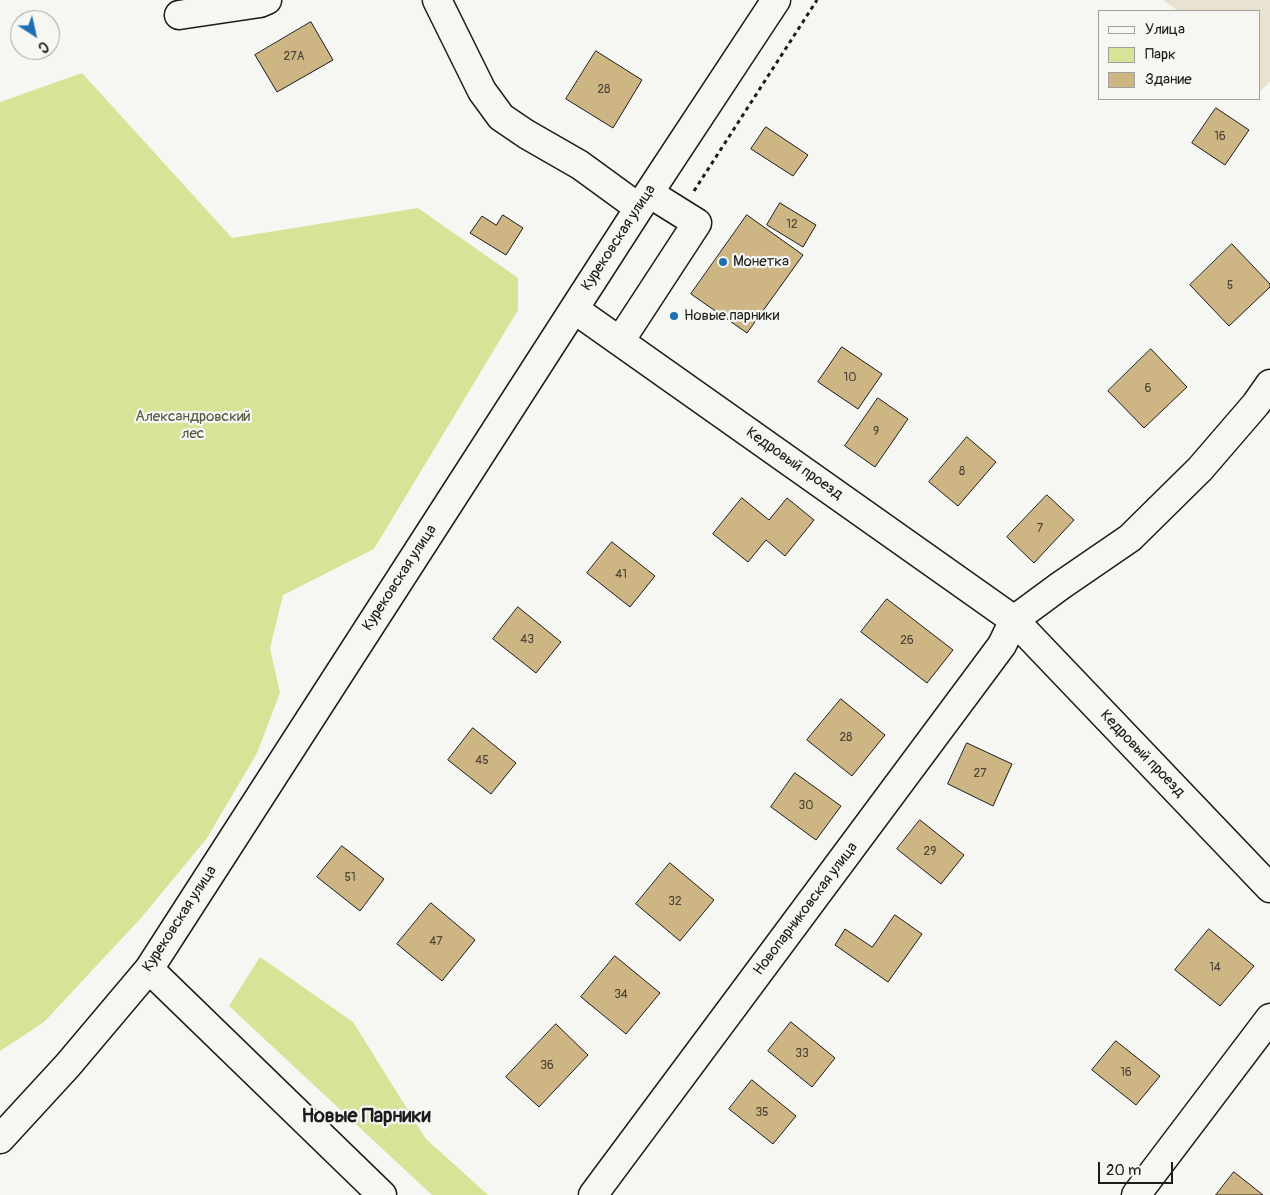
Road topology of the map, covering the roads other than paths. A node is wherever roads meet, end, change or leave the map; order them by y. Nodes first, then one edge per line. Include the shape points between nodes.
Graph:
1 (267, 0) edge
2 (438, 0) edge
3 (776, 0) edge
4 (179, 15) dead end
5 (644, 200) junction
6 (574, 309) junction
7 (620, 341) junction
8 (1270, 384) edge
9 (1014, 620) junction
10 (1270, 888) edge
11 (148, 968) junction
12 (1270, 1018) edge
13 (0, 1138) edge
14 (382, 1195) edge
15 (593, 1195) edge
16 (1136, 1195) edge

1 - 4 street
2 - 5 street via 482,91 501,117
3 - 5 street, Курековская улица
5 - 6 street, Курековская улица
5 - 7 street via 680,212 697,223
6 - 7 street, Кедровый проезд
6 - 11 street, Курековская улица
7 - 9 street, Кедровый проезд
8 - 9 street via 1200,469 1130,538
9 - 10 street, Кедровый проезд
9 - 15 street, Новопарниковская улица via 1002,645
11 - 13 street, Курековская улица via 68,1065
11 - 14 street
12 - 16 street

